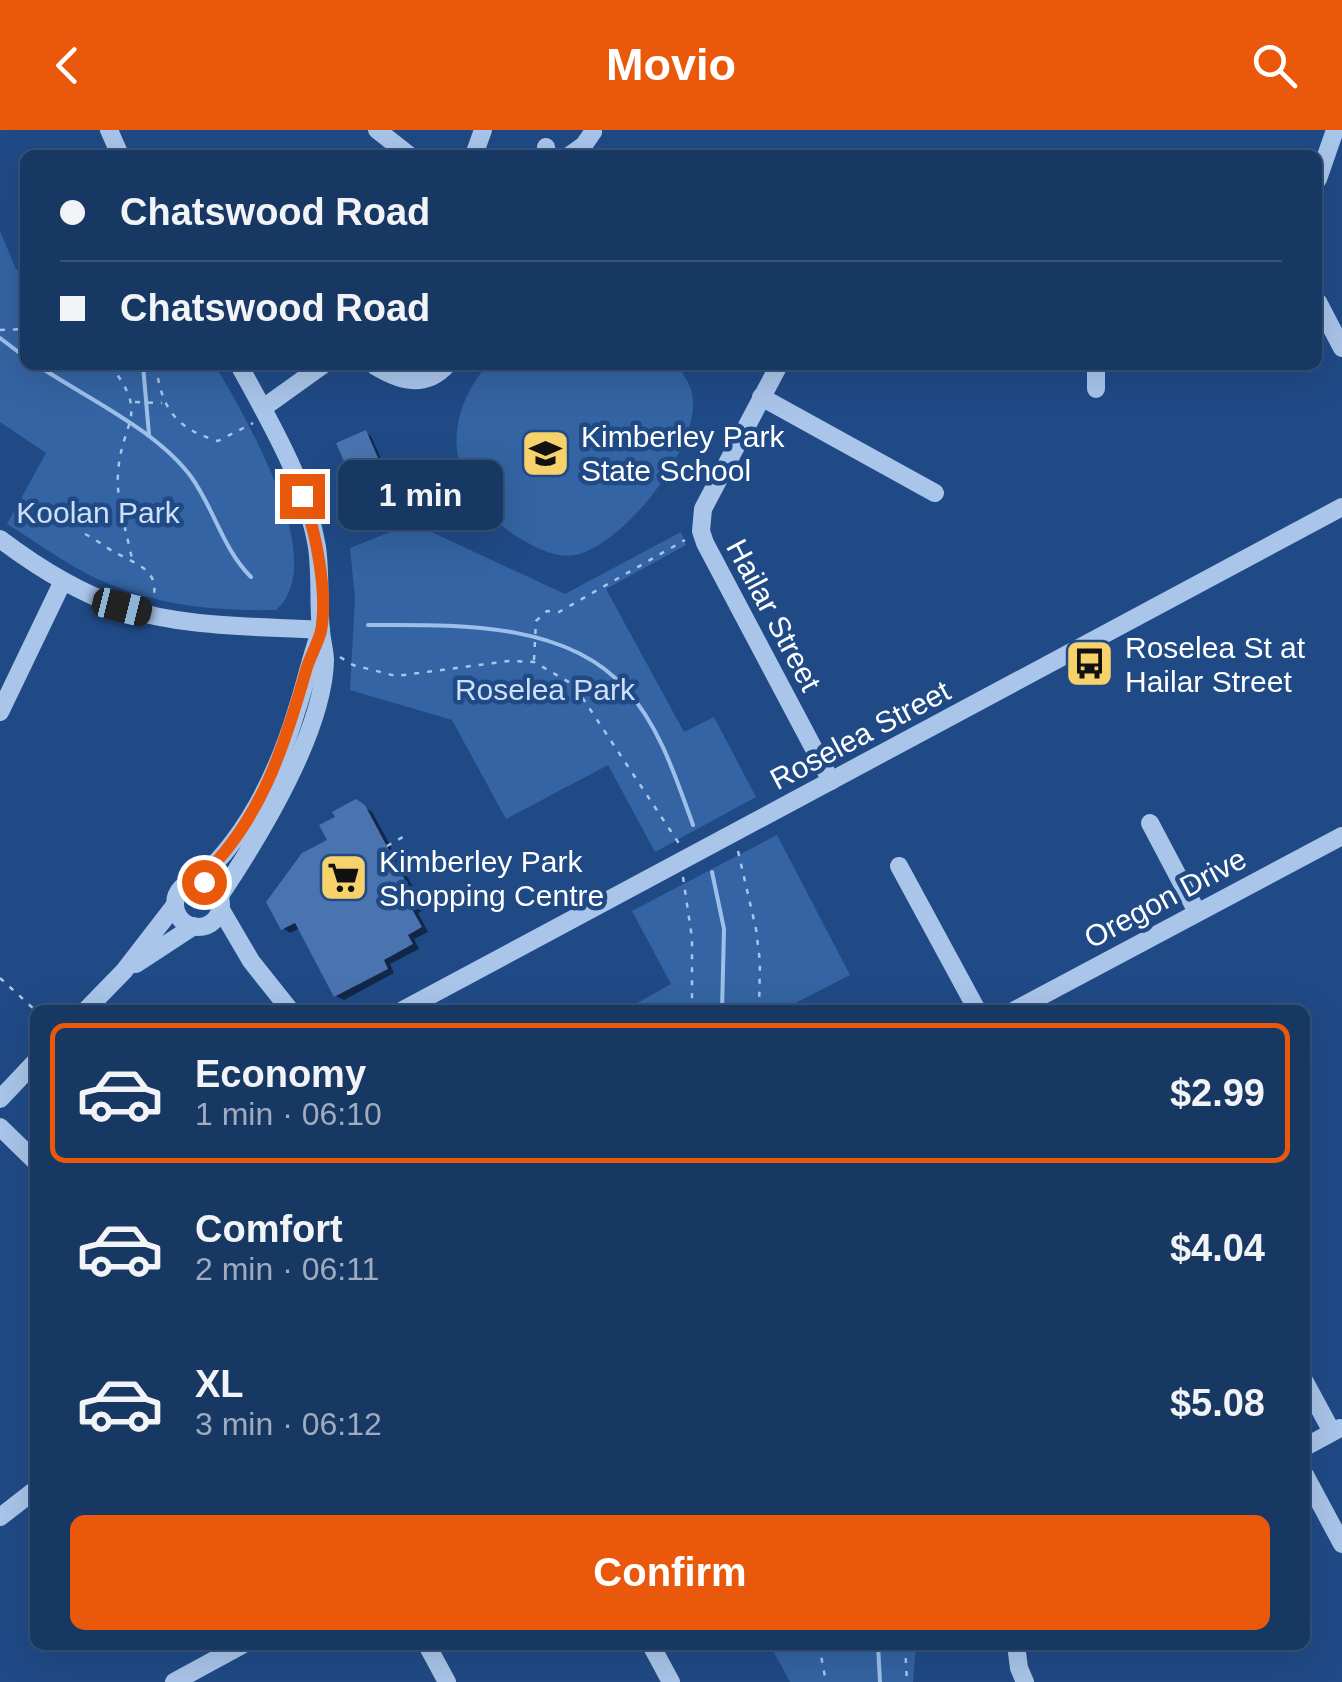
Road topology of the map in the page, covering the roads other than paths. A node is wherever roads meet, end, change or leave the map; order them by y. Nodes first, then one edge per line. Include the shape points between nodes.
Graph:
1 (377, 130) edge
2 (1335, 130) edge
3 (403, 150) edge
4 (1322, 167) edge
5 (1322, 310) edge
6 (1342, 348) edge
7 (241, 370) edge
8 (316, 370) edge
9 (384, 370) edge
10 (442, 370) edge
11 (775, 370) edge
12 (1096, 370) edge
13 (1096, 388) dead end
14 (761, 397) junction
15 (258, 415) junction
16 (935, 493) dead end
17 (1342, 507) edge
18 (0, 539) edge
19 (63, 581) junction
20 (321, 634) junction
21 (0, 712) edge
22 (298, 734) junction
23 (832, 781) junction
24 (1150, 823) dead end
25 (1342, 836) edge
26 (899, 866) dead end
27 (197, 881) junction
28 (220, 903) junction
29 (175, 905) junction
30 (1198, 912) junction
31 (199, 926) junction
32 (251, 961) junction
33 (124, 972) junction
34 (91, 1005) edge
35 (286, 1005) edge
36 (412, 1005) edge
37 (974, 1005) edge
38 (1023, 1005) edge
39 (30, 1067) edge
40 (0, 1100) edge
41 (0, 1127) edge
42 (30, 1156) edge
43 (1310, 1390) edge
44 (1337, 1430) edge
45 (1310, 1444) edge
46 (1310, 1484) edge
47 (30, 1494) edge
48 (0, 1517) edge
49 (1342, 1544) edge
50 (233, 1650) edge
51 (430, 1650) edge
52 (654, 1650) edge
53 (1017, 1650) edge
54 (210, 1662) junction
55 (174, 1682) edge
56 (220, 1682) edge
57 (447, 1682) edge
58 (671, 1682) edge
59 (1025, 1682) edge

1 - 3 street
2 - 4 street
5 - 6 street
7 - 15 street
8 - 15 street
9 - 10 street via 416,382
11 - 14 street, Hailar Street
12 - 13 street
14 - 16 street
14 - 23 street, Hailar Street via 703,509 702,531
15 - 20 street via 288,459 312,524
17 - 23 street, Roselea Street
18 - 19 street
19 - 20 street via 148,614
19 - 21 street
20 - 22 street
22 - 27 street via 248,820
22 - 28 street via 250,850
23 - 36 street, Roselea Street
24 - 30 street
25 - 30 street, Oregon Drive
26 - 37 street
27 - 28 street via 211,885
27 - 29 street via 178,891
28 - 31 street via 214,920
28 - 32 street
29 - 31 street via 181,919
29 - 33 street
30 - 38 street, Oregon Drive
31 - 32 street
31 - 33 street
32 - 35 street
33 - 34 street
39 - 40 street
41 - 42 street
43 - 44 street
44 - 45 street
46 - 49 street
47 - 48 street
50 - 54 street
51 - 57 street
52 - 58 street
53 - 59 street
54 - 55 street
54 - 56 street

